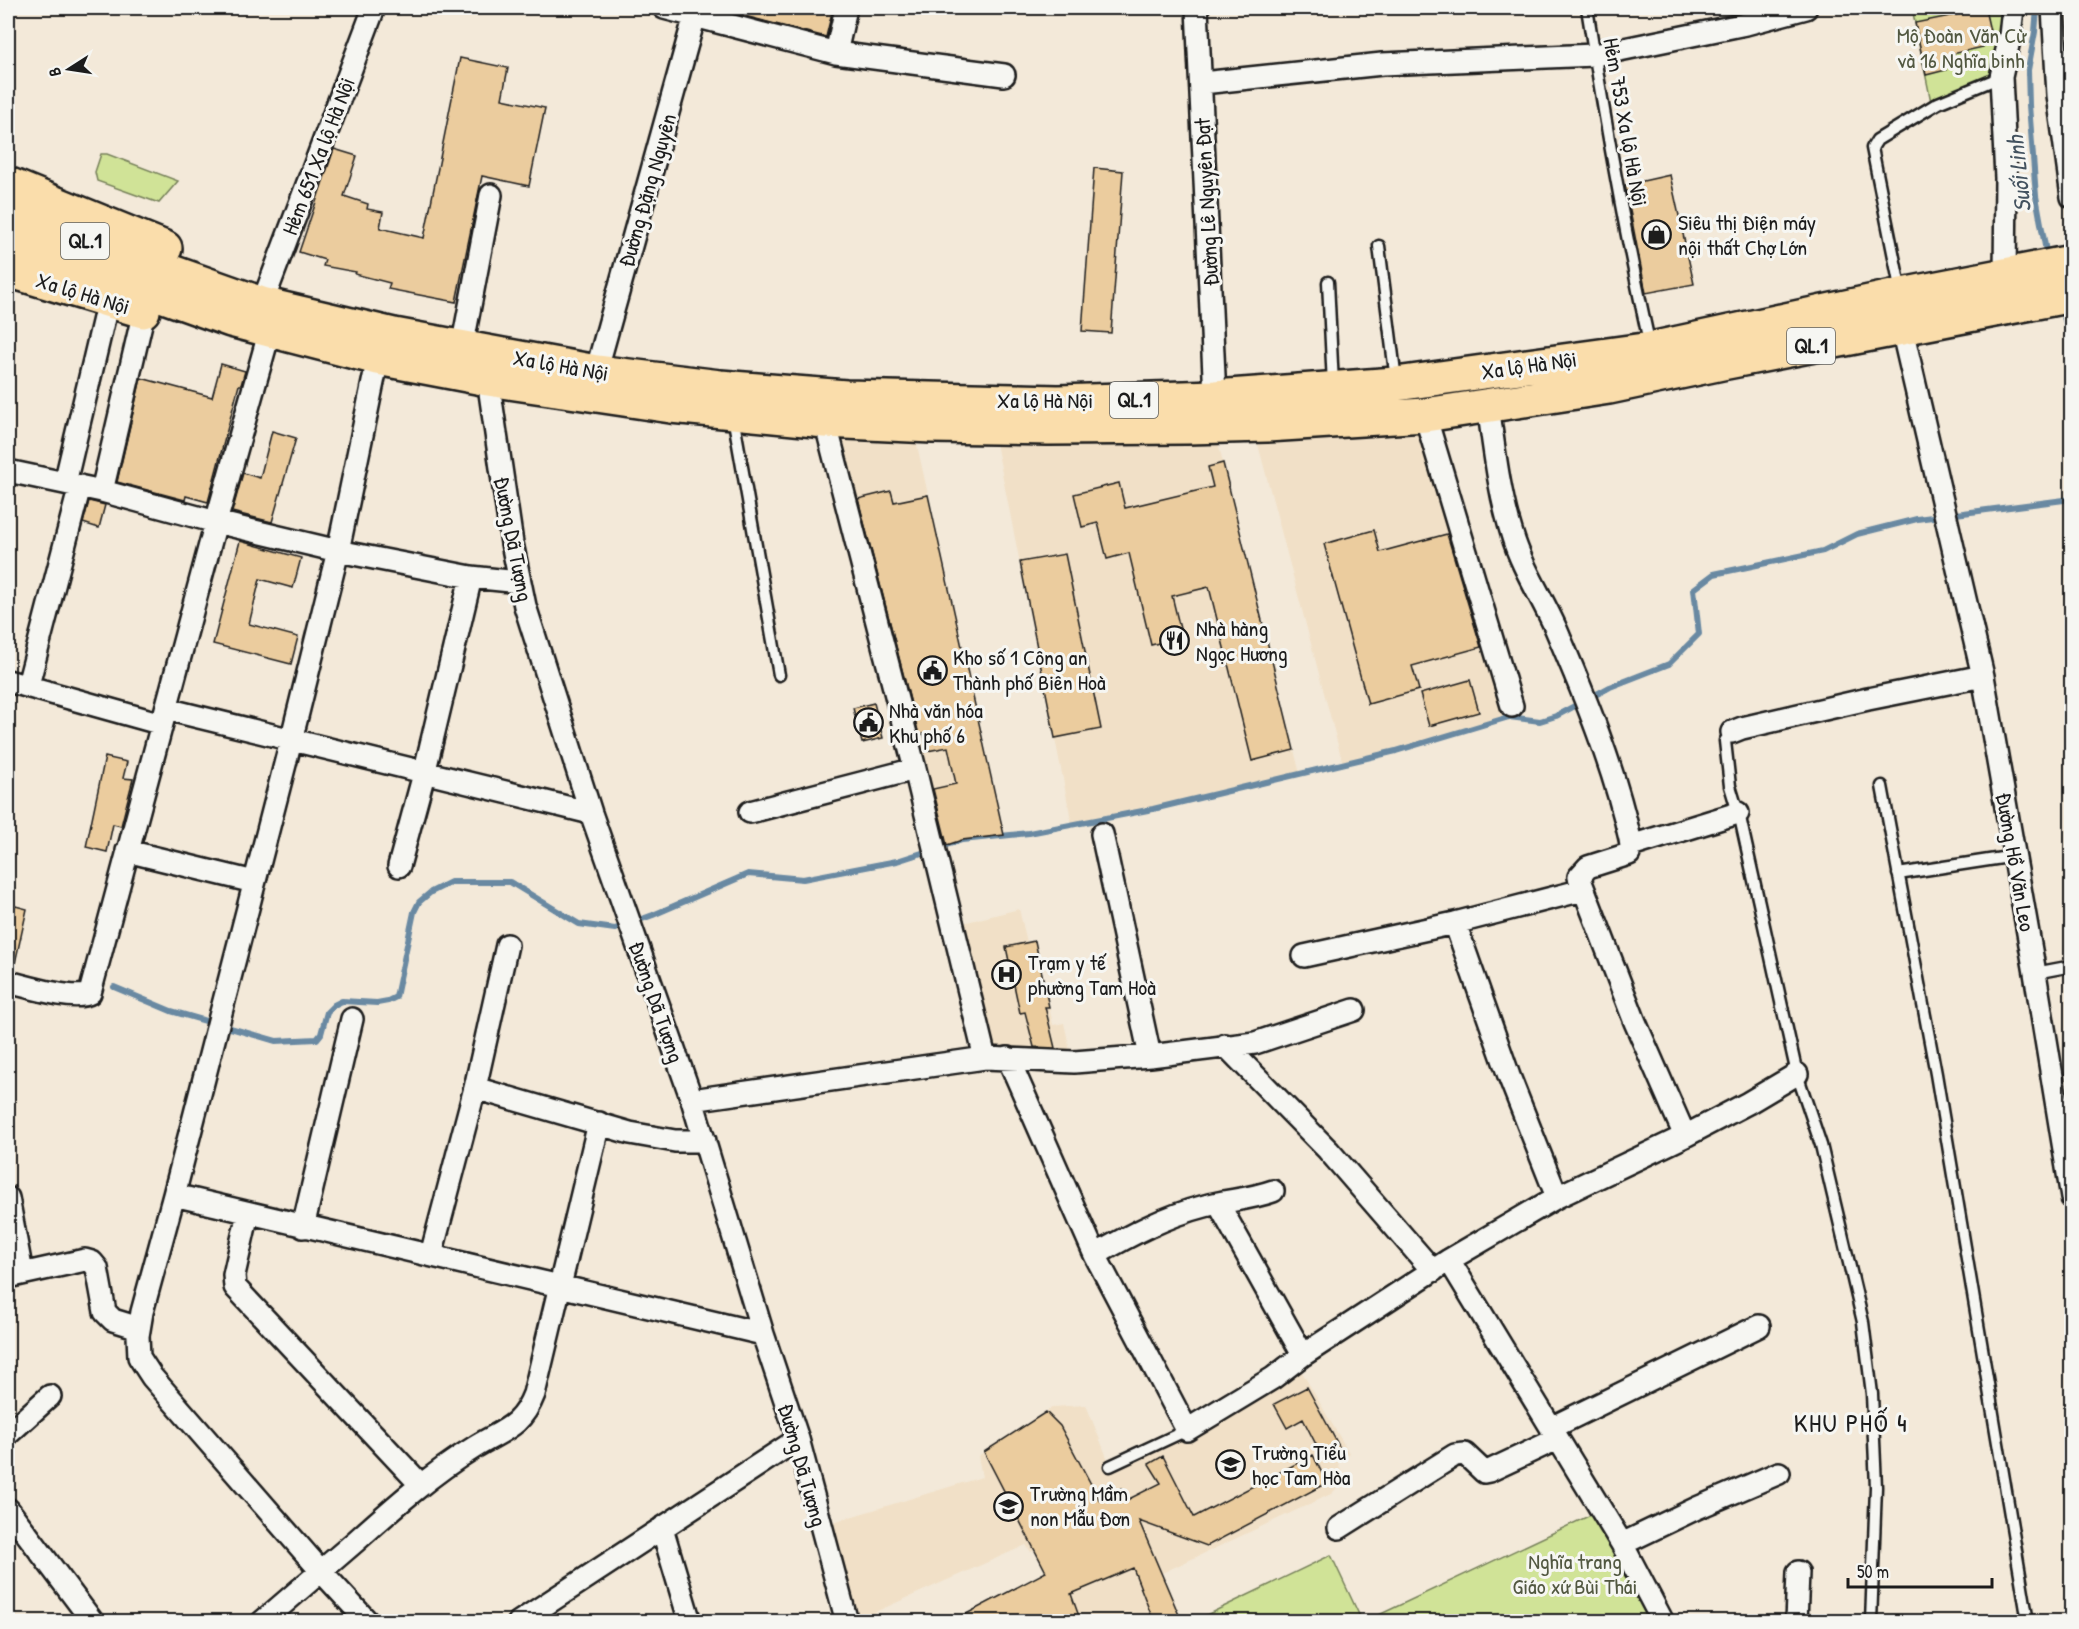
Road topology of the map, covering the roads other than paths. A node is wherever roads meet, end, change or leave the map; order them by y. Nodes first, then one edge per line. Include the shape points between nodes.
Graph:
1 (374, 8) edge
2 (664, 8) edge
3 (846, 8) edge
4 (1197, 8) edge
5 (1206, 8) edge
6 (1587, 8) edge
7 (1806, 8) edge
8 (2013, 8) edge
9 (2053, 8) edge
10 (696, 12) edge
11 (836, 53) junction
12 (1594, 55) junction
13 (1004, 75) dead end
14 (2001, 77) junction
15 (1202, 83) junction
16 (8, 184) edge
17 (491, 195) dead end
18 (2072, 197) edge
19 (8, 214) edge
20 (8, 240) edge
21 (1379, 246) dead end
22 (2072, 262) edge
23 (8, 270) edge
24 (2005, 275) junction
25 (1328, 282) dead end
26 (156, 292) junction
27 (1902, 295) junction
28 (2072, 295) edge
29 (108, 301) junction
30 (250, 312) junction
31 (1902, 329) junction
32 (462, 348) junction
33 (1651, 349) junction
34 (378, 358) junction
35 (596, 372) junction
36 (488, 379) junction
37 (1396, 384) junction
38 (1333, 388) junction
39 (1488, 405) junction
40 (1210, 412) junction
41 (732, 413) junction
42 (1425, 415) junction
43 (825, 421) junction
44 (8, 471) edge
45 (73, 485) junction
46 (102, 491) junction
47 (216, 522) junction
48 (338, 551) junction
49 (471, 578) junction
50 (519, 582) junction
51 (779, 675) dead end
52 (1983, 676) junction
53 (18, 683) edge
54 (1512, 706) dead end
55 (164, 717) junction
56 (1732, 732) joint
57 (291, 741) junction
58 (915, 769) junction
59 (424, 774) junction
60 (1882, 786) dead end
61 (750, 812) dead end
62 (591, 813) junction
63 (1738, 813) junction
64 (1102, 834) dead end
65 (1631, 846) junction
66 (127, 851) junction
67 (2015, 856) junction
68 (399, 866) dead end
69 (1898, 874) junction
70 (254, 882) junction
71 (1583, 890) junction
72 (1455, 923) junction
73 (507, 945) dead end
74 (1304, 956) dead end
75 (2072, 966) edge
76 (2035, 973) junction
77 (8, 982) edge
78 (1354, 1010) dead end
79 (352, 1019) dead end
80 (1225, 1045) junction
81 (1150, 1056) junction
82 (985, 1058) junction
83 (1008, 1058) junction
84 (1797, 1074) junction
85 (475, 1088) junction
86 (692, 1100) junction
87 (599, 1123) junction
88 (1685, 1136) junction
89 (705, 1141) junction
90 (1273, 1191) dead end
91 (174, 1196) junction
92 (1557, 1197) junction
93 (8, 1198) edge
94 (2072, 1198) edge
95 (1218, 1203) junction
96 (248, 1213) junction
97 (303, 1227) junction
98 (431, 1255) junction
99 (1095, 1255) junction
100 (1441, 1266) junction
101 (15, 1275) edge
102 (559, 1285) junction
103 (1759, 1326) dead end
104 (139, 1328) junction
105 (763, 1334) junction
106 (1304, 1355) junction
107 (50, 1396) dead end
108 (1188, 1430) junction
109 (8, 1434) edge
110 (1554, 1434) junction
111 (798, 1439) junction
112 (1110, 1466) dead end
113 (1779, 1473) dead end
114 (420, 1484) junction
115 (8, 1509) edge
116 (662, 1528) junction
117 (1339, 1528) dead end
118 (1622, 1544) junction
119 (321, 1571) junction
120 (1798, 1572) dead end
121 (550, 1612) edge
122 (93, 1622) edge
123 (262, 1622) edge
124 (368, 1622) edge
125 (519, 1622) edge
126 (690, 1622) edge
127 (847, 1622) edge
128 (1663, 1622) edge
129 (1796, 1622) edge
130 (1871, 1622) edge
131 (2028, 1622) edge

1 - 30 street, Hẻm 651 Xa lộ Hà Nội
2 - 10 street
3 - 11 street
4 - 5 lane
4 - 15 street, Đường Lê Nguyên Đạt
6 - 12 lane, Hẻm 753 Xa lộ Hà Nội
7 - 12 street
8 - 14 street
9 - 18 street via 2058,95
10 - 11 street
10 - 35 street, Đường Đặng Nguyên
11 - 13 street
12 - 15 street via 1382,64
12 - 33 lane, Hẻm 753 Xa lộ Hà Nội via 1632,268
14 - 24 street
14 - 27 lane via 1938,104 1877,140 1872,148
15 - 40 street, Đường Lê Nguyên Đạt
16 - 30 highway, Xa lộ Hà Nội via 198,262
17 - 32 street
19 - 26 highway, QL.1
20 - 26 highway, QL.1
21 - 37 lane
22 - 24 highway, QL.1
23 - 29 highway, Xa lộ Hà Nội
24 - 27 highway, Xa lộ Hà Nội / QL.1
25 - 38 lane
26 - 29 highway, Xa lộ Hà Nội
26 - 30 highway, QL.1
26 - 30 highway, Xa lộ Hà Nội via 183,321
26 - 46 street
27 - 33 highway, Xa lộ Hà Nội / QL.1
28 - 31 highway, Xa lộ Hà Nội / QL.1
29 - 45 street
30 - 32 highway, Xa lộ Hà Nội / QL.1
30 - 34 highway
30 - 47 street, Hẻm 651 Xa lộ Hà Nội
31 - 39 highway, Xa lộ Hà Nội / QL.1 via 1609,387
31 - 52 street, Đường Hồ Văn Leo
32 - 35 highway, Xa lộ Hà Nội / QL.1
33 - 37 highway, Xa lộ Hà Nội / QL.1
34 - 36 highway
34 - 48 street
35 - 40 highway, Xa lộ Hà Nội / QL.1 via 846,397 1058,402
36 - 41 highway
36 - 50 street, Đường Dã Tượng
37 - 38 highway, Xa lộ Hà Nội / QL.1
38 - 40 highway, Xa lộ Hà Nội / QL.1
39 - 42 highway, Xa lộ Hà Nội / QL.1
39 - 65 street via 1512,534 1606,753
40 - 42 highway, Xa lộ Hà Nội / QL.1 via 1267,425
40 - 43 highway via 1036,428
41 - 43 highway
41 - 51 lane
42 - 54 street
43 - 58 street
44 - 45 street
45 - 46 street
45 - 53 street
46 - 47 street
47 - 48 street
47 - 55 street, Hẻm 651 Xa lộ Hà Nội
48 - 49 street
48 - 57 street
49 - 50 street
49 - 59 street
50 - 62 street, Đường Dã Tượng
52 - 56 street
52 - 67 street, Đường Hồ Văn Leo
53 - 55 street
55 - 57 street
55 - 66 street, Hẻm 651 Xa lộ Hà Nội
56 - 63 lane via 1725,741 1726,762
57 - 59 street
57 - 70 street
58 - 61 street
58 - 82 street
59 - 62 street
59 - 68 street
60 - 69 lane
62 - 86 street, Đường Dã Tượng
63 - 65 street
63 - 84 lane
64 - 81 street
65 - 71 street via 1626,855 1582,872 1579,877
66 - 70 street
66 - 77 street, Hẻm 651 Xa lộ Hà Nội via 90,993 73,996
67 - 69 lane
67 - 76 street, Đường Hồ Văn Leo
69 - 131 lane via 1936,1074
70 - 91 street
71 - 72 street
71 - 88 street
72 - 74 street
72 - 92 street
73 - 85 street
75 - 76 lane
76 - 94 street, Đường Hồ Văn Leo
78 - 80 street via 1255,1043
79 - 97 street
80 - 81 street
80 - 100 street
81 - 83 street via 1063,1062
82 - 83 street
82 - 86 street
83 - 99 street
84 - 88 street
84 - 130 lane via 1821,1145 1863,1322 1872,1394 1876,1487
85 - 87 street
85 - 98 street
86 - 89 street, Đường Dã Tượng
87 - 89 street via 654,1138
87 - 102 street
88 - 92 street
89 - 105 street, Đường Dã Tượng
90 - 95 street
91 - 96 street
91 - 104 street
92 - 100 street
93 - 101 street
95 - 99 street via 1158,1222
95 - 106 street
96 - 97 street
96 - 114 street via 234,1275 235,1287
97 - 98 street
98 - 102 street
99 - 108 street
100 - 106 street
100 - 110 street
101 - 104 street via 85,1260 92,1262 105,1312 113,1320
102 - 105 street
102 - 114 street via 529,1408 509,1428
103 - 110 street
104 - 119 street via 139,1357 152,1377
105 - 111 street, Đường Dã Tượng
106 - 108 street
107 - 109 street
108 - 112 lane
110 - 117 street via 1489,1471 1484,1472 1465,1454 1455,1455
110 - 118 street
111 - 116 street
111 - 127 street, Đường Dã Tượng
113 - 118 street
114 - 119 street
115 - 122 street
116 - 121 street
116 - 126 street
118 - 128 street
119 - 123 street
119 - 124 street
120 - 129 street
121 - 125 street

